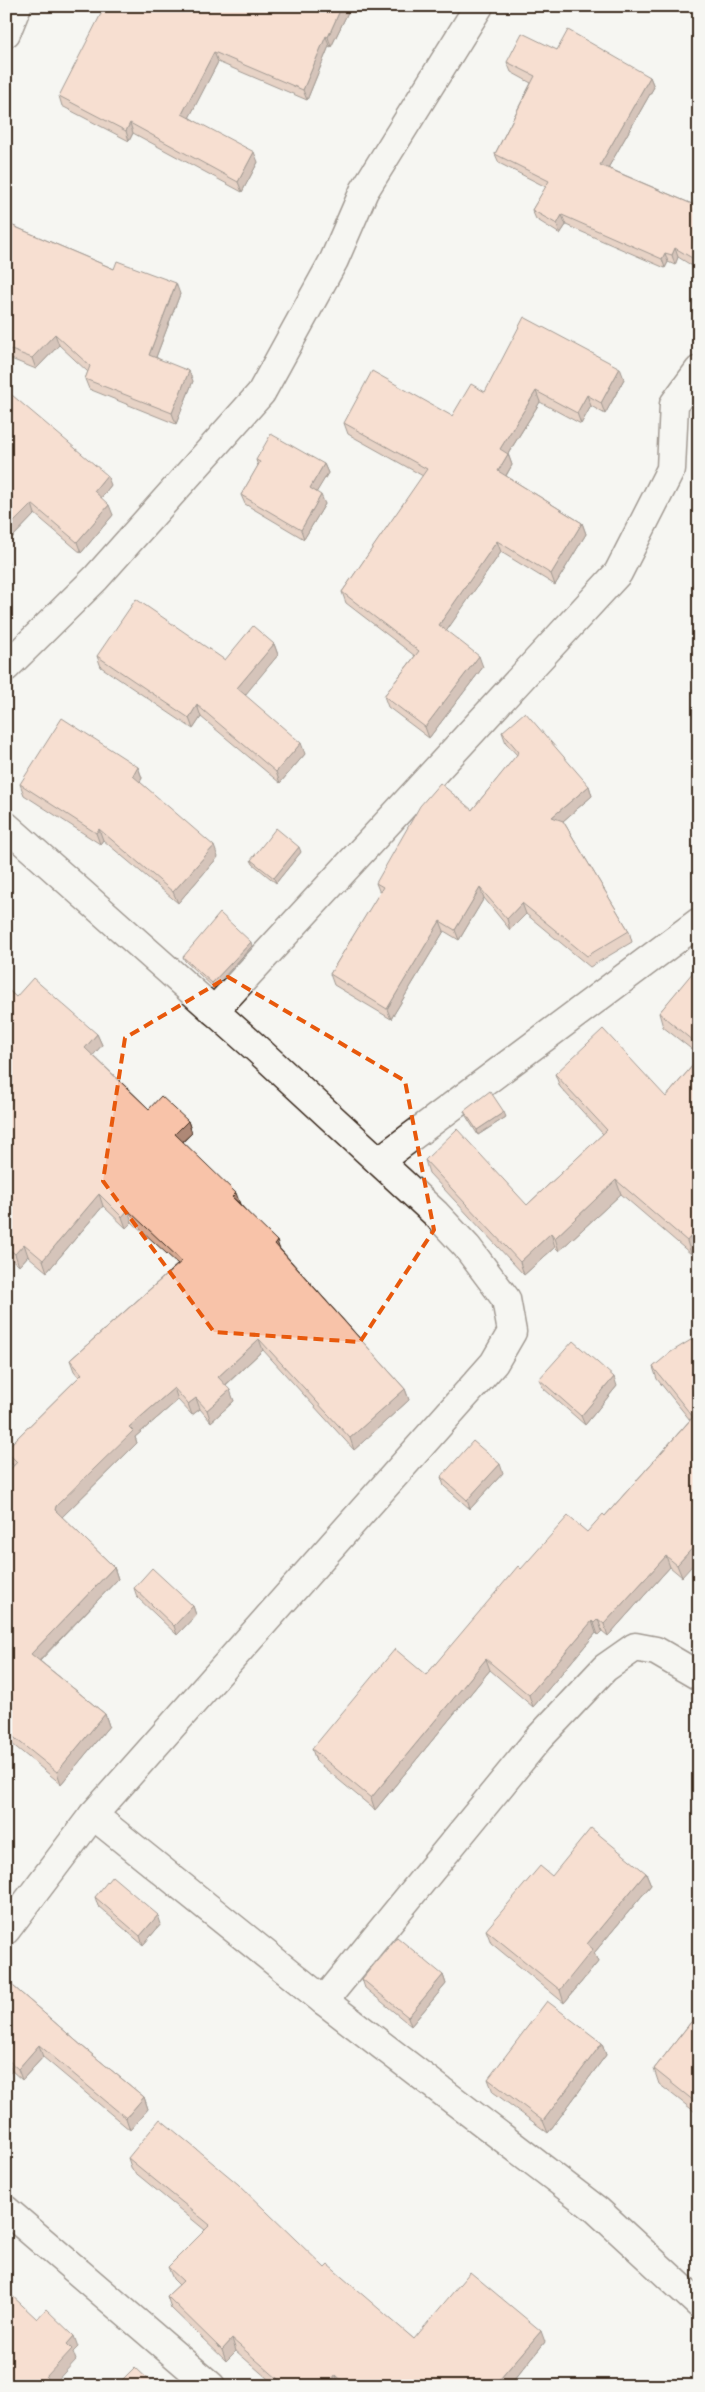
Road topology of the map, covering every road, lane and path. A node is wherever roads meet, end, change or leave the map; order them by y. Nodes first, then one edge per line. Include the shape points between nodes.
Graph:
1 (17, 6) edge
2 (479, 6) edge
3 (6, 33) edge
4 (699, 370) edge
5 (6, 667) edge
6 (6, 826) edge
7 (699, 922) edge
8 (214, 1012) junction
9 (379, 1161) junction
10 (699, 1676) edge
11 (93, 1815) junction
12 (6, 1930) edge
13 (324, 2001) junction
14 (6, 2210) edge
15 (699, 2304) edge
16 (211, 2386) edge

1 - 3 street
2 - 5 street via 364,191 334,260 261,393 96,578
4 - 8 street via 674,404 671,469 618,573
6 - 8 street
7 - 9 street
8 - 9 street
9 - 11 street via 467,1247 506,1299 512,1332 494,1363
10 - 13 street via 656,1651 635,1647 605,1668 539,1738
11 - 12 street
11 - 13 street
13 - 15 street via 597,2210
14 - 16 street

